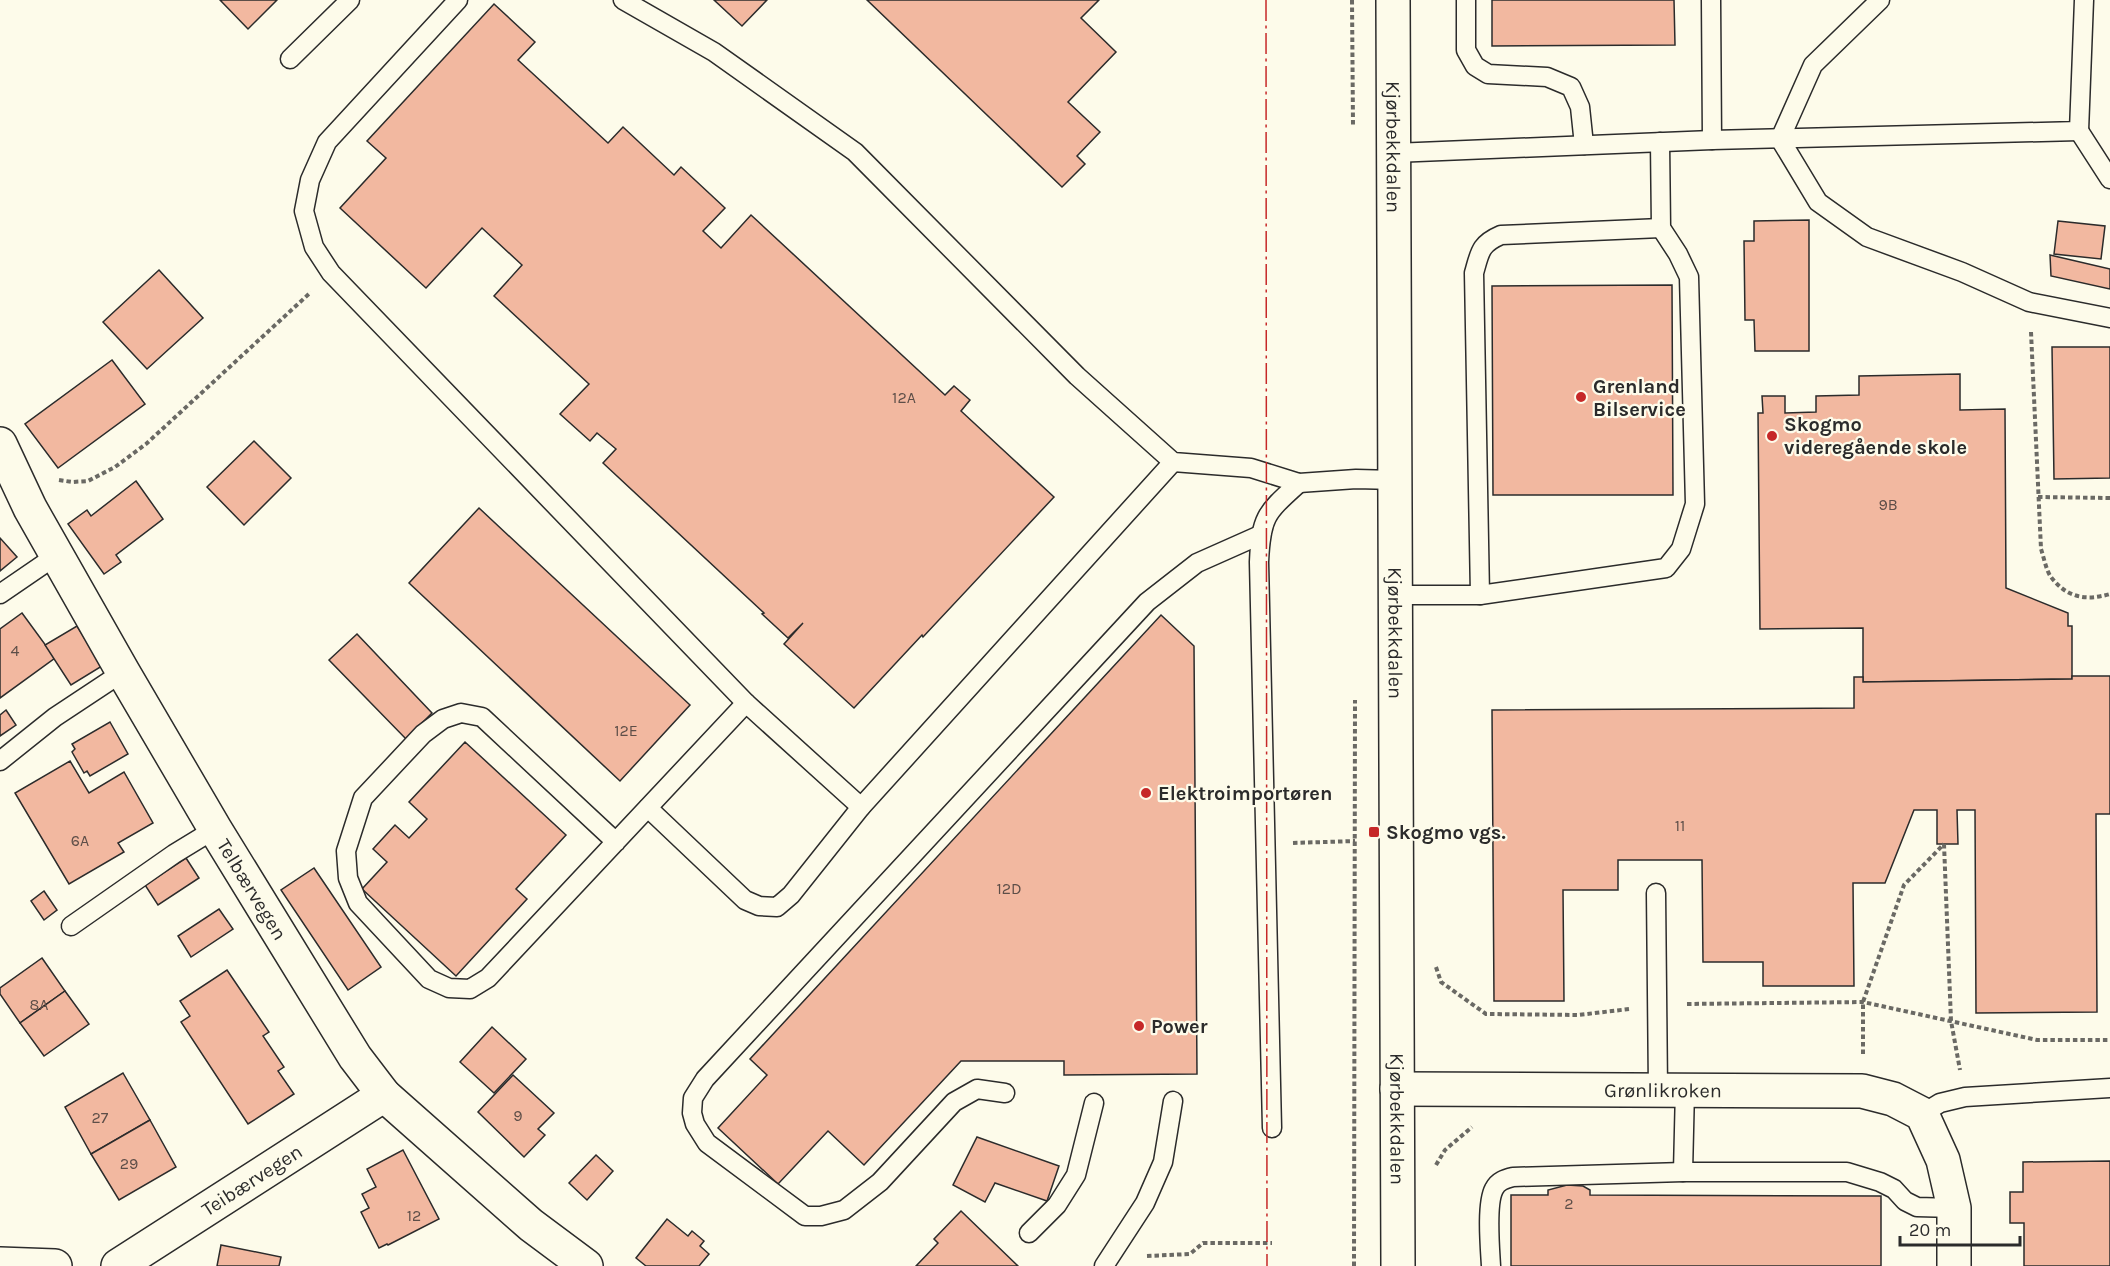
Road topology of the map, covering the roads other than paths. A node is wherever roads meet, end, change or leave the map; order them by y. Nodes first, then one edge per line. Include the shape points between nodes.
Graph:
1 (350, 0) edge
2 (458, 0) edge
3 (623, 0) edge
4 (1393, 0) edge
5 (1466, 0) edge
6 (1711, 0) edge
7 (1880, 0) edge
8 (2084, 0) edge
9 (290, 59) dead end
10 (2079, 131) junction
11 (1780, 139) junction
12 (1712, 140) junction
13 (1660, 142) junction
14 (1584, 145) junction
15 (1394, 153) junction
16 (2110, 179) edge
17 (1661, 228) junction
18 (2110, 318) edge
19 (3, 451) edge
20 (1173, 462) junction
21 (1395, 480) junction
22 (1299, 483) junction
23 (1260, 535) junction
24 (57, 555) junction
25 (0, 594) edge
26 (1395, 595) junction
27 (1480, 595) junction
28 (123, 672) junction
29 (747, 703) junction
30 (0, 761) edge
31 (861, 807) junction
32 (648, 808) junction
33 (215, 829) junction
34 (615, 843) junction
35 (1656, 893) dead end
36 (71, 926) dead end
37 (2110, 1088) edge
38 (1397, 1089) junction
39 (1671, 1089) junction
40 (1005, 1093) dead end
41 (384, 1095) junction
42 (1173, 1101) dead end
43 (1094, 1103) dead end
44 (1922, 1114) junction
45 (1272, 1128) dead end
46 (1683, 1172) junction
47 (1954, 1208) junction
48 (1029, 1233) dead end
49 (0, 1264) edge
50 (55, 1266) edge
51 (118, 1266) edge
52 (586, 1266) edge
53 (1104, 1266) edge
54 (1398, 1266) edge
55 (1491, 1266) edge
56 (1954, 1266) edge

1 - 9 lane
2 - 29 lane via 327,142 310,180 304,211 314,247 331,273
3 - 20 lane via 714,52 855,152 1077,376
4 - 15 street, Kjørbekkdalen
5 - 14 lane via 1466,50 1475,66 1488,74 1547,77 1570,87 1580,106
6 - 12 lane
7 - 11 lane via 1812,65
8 - 10 lane
10 - 11 lane
10 - 16 lane
11 - 12 lane
11 - 18 lane via 1818,202 1867,237 2029,302
12 - 13 lane
13 - 14 lane
13 - 17 lane
14 - 15 lane
15 - 21 street, Kjørbekkdalen
17 - 27 lane via 1502,235 1489,240 1480,250 1474,273
17 - 27 lane via 1689,277 1695,504 1681,549 1666,568
19 - 24 street, Telbærvegen
20 - 22 lane via 1251,468
20 - 31 lane
21 - 22 lane
21 - 26 street, Kjørbekkdalen
22 - 23 lane via 1268,512
23 - 40 lane via 1197,563 1147,602 705,1079 693,1098 693,1113 707,1143 805,1216 821,1216 844,1210 880,1182 954,1102 977,1089
23 - 45 lane
24 - 25 lane
24 - 28 street, Telbærvegen
26 - 27 lane
26 - 38 street, Kjørbekkdalen
28 - 30 lane via 55,717
28 - 33 street, Telbærvegen
29 - 31 lane
29 - 32 lane
31 - 32 lane via 791,895 777,907 746,900
32 - 34 lane
33 - 36 lane
33 - 41 street, Telbærvegen via 355,1057
34 - 34 lane via 488,978 470,989 450,988 429,979 358,903 348,878 346,851 363,798 423,734 443,719 461,713 482,717
35 - 39 lane via 1659,1005
37 - 44 lane via 1965,1097 1940,1103
38 - 39 street, Grønlikroken
38 - 54 street, Kjørbekkdalen
39 - 44 street, Grønlikroken via 1862,1091 1893,1099
39 - 46 lane
41 - 51 street, Teibærvegen
41 - 52 street, Telbærvegen via 531,1226
42 - 53 lane via 1163,1161 1145,1203
43 - 48 lane via 1076,1175 1057,1205
44 - 47 street via 1943,1160
46 - 47 lane via 1847,1172 1894,1189 1917,1207
46 - 55 lane via 1502,1180 1490,1202
47 - 56 street
49 - 50 street

